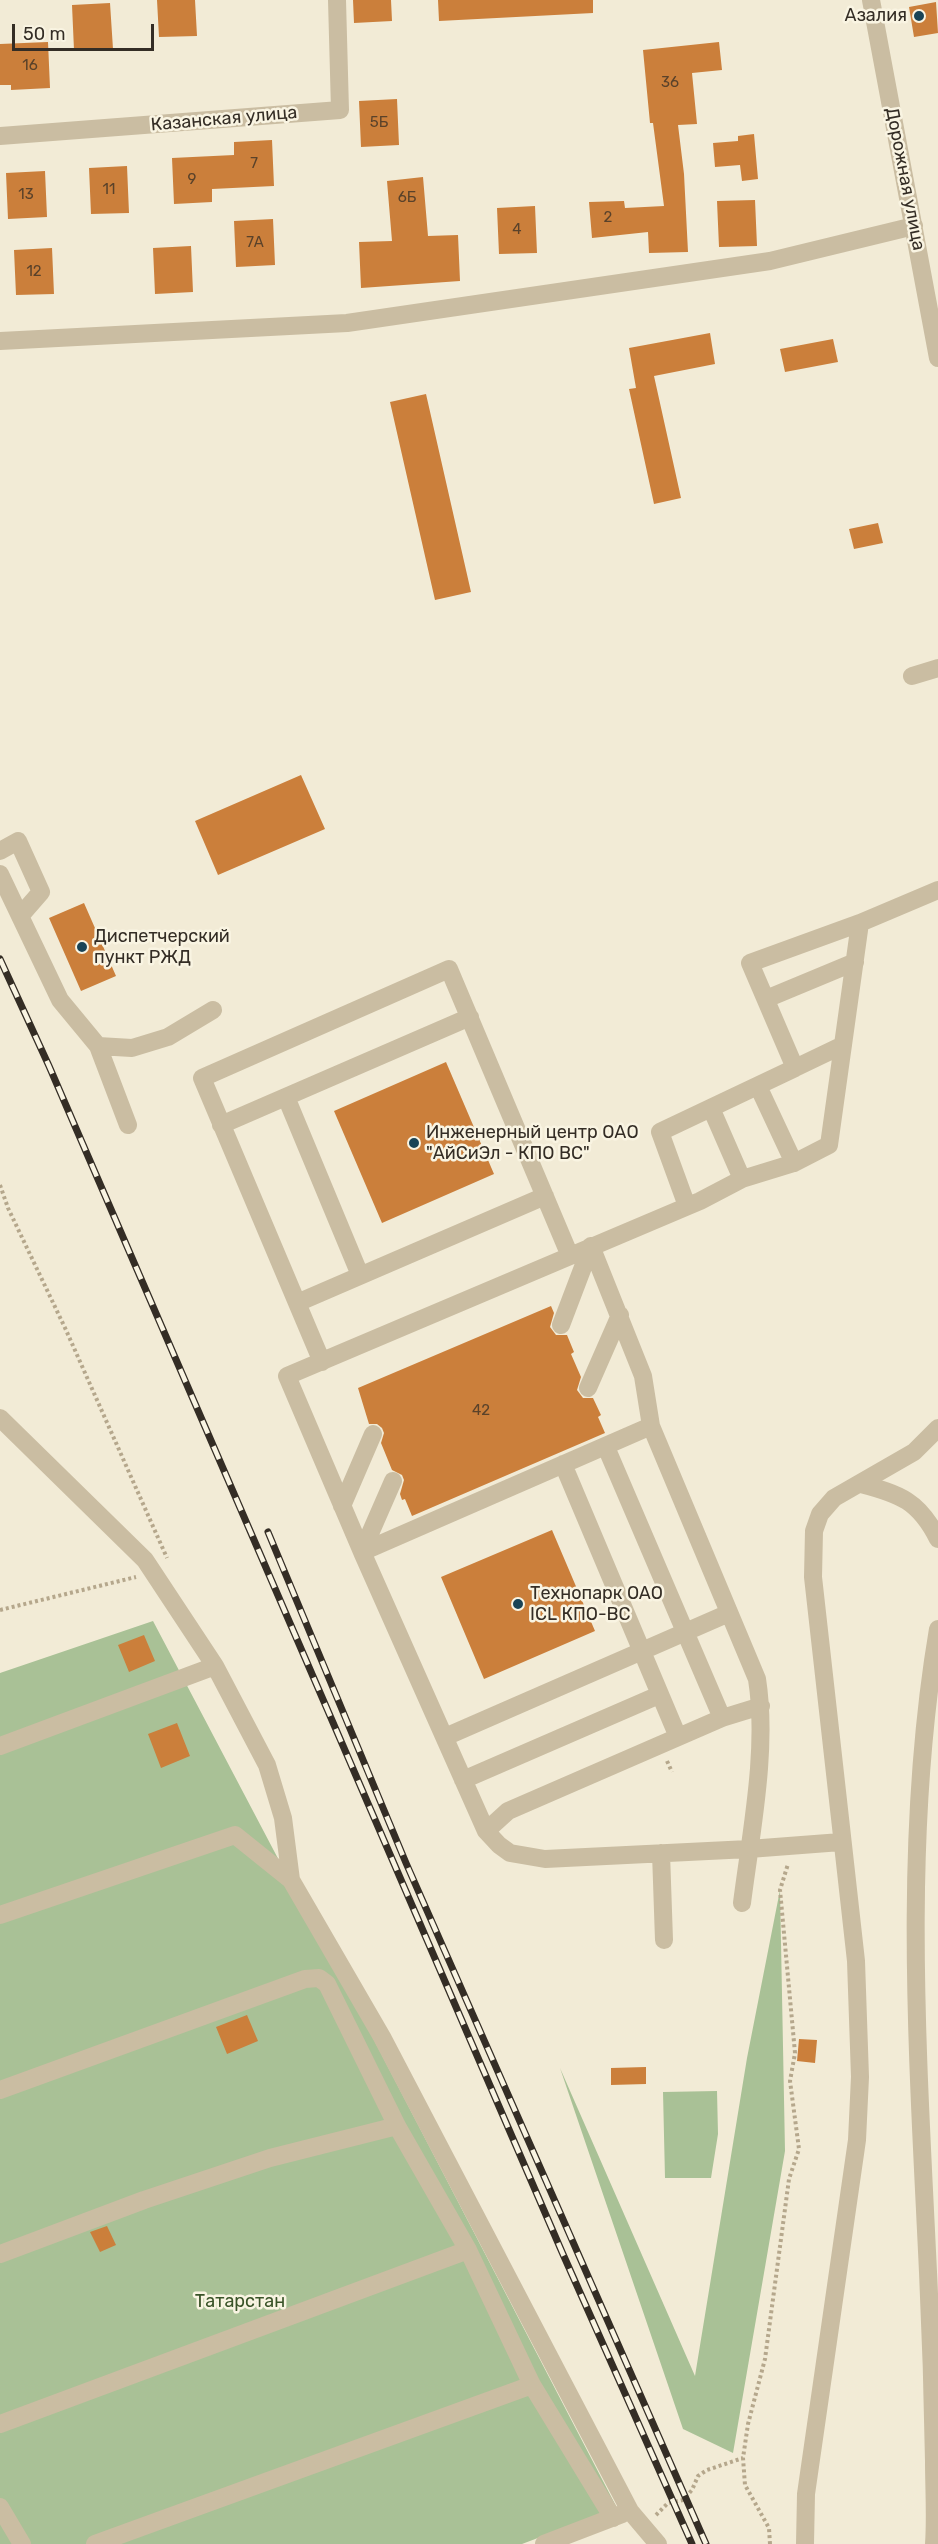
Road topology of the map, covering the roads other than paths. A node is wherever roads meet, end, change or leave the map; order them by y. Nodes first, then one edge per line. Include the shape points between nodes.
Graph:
1 (337, 0) edge
2 (872, 0) edge
3 (0, 136) edge
4 (914, 226) junction
5 (0, 340) edge
6 (938, 358) edge
7 (938, 668) edge
8 (912, 676) dead end
9 (0, 851) edge
10 (0, 874) edge
11 (938, 890) edge
12 (21, 915) junction
13 (861, 923) junction
14 (855, 962) junction
15 (766, 999) junction
16 (213, 1010) dead end
17 (470, 1017) junction
18 (843, 1045) junction
19 (98, 1046) junction
20 (795, 1068) junction
21 (758, 1086) junction
22 (286, 1097) junction
23 (711, 1108) junction
24 (128, 1125) dead end
25 (221, 1125) junction
26 (794, 1162) junction
27 (742, 1179) junction
28 (544, 1196) junction
29 (687, 1206) junction
30 (591, 1246) junction
31 (570, 1256) junction
32 (360, 1275) junction
33 (297, 1303) junction
34 (620, 1315) junction
35 (561, 1325) dead end
36 (322, 1362) junction
37 (588, 1388) dead end
38 (0, 1418) edge
39 (651, 1426) junction
40 (938, 1428) edge
41 (373, 1434) dead end
42 (606, 1447) junction
43 (563, 1464) junction
44 (393, 1481) dead end
45 (861, 1484) junction
46 (342, 1506) junction
47 (938, 1539) edge
48 (362, 1552) junction
49 (729, 1613) junction
50 (938, 1629) edge
51 (685, 1632) junction
52 (641, 1650) junction
53 (215, 1666) junction
54 (659, 1695) junction
55 (761, 1706) junction
56 (722, 1718) junction
57 (445, 1737) junction
58 (678, 1737) junction
59 (0, 1746) edge
60 (463, 1780) junction
61 (486, 1831) junction
62 (841, 1842) junction
63 (749, 1849) junction
64 (661, 1853) junction
65 (291, 1880) junction
66 (742, 1903) dead end
67 (0, 1915) edge
68 (664, 1940) dead end
69 (0, 2090) edge
70 (398, 2126) junction
71 (468, 2250) junction
72 (0, 2254) edge
73 (532, 2385) junction
74 (0, 2424) edge
75 (0, 2507) edge
76 (621, 2514) junction
77 (21, 2544) edge
78 (95, 2544) edge
79 (544, 2544) edge
80 (658, 2544) edge
81 (805, 2544) edge
82 (934, 2544) edge

1 - 3 street, Казанская улица via 339,110
2 - 4 street, Дорожная улица
4 - 5 street via 770,261 347,323
4 - 6 street, Дорожная улица
7 - 8 street
9 - 12 street via 18,841 41,891
10 - 12 street
11 - 13 street
12 - 19 street via 60,1000
13 - 14 street
13 - 15 street via 750,963
14 - 15 street
14 - 18 street
15 - 20 street
16 - 19 street via 168,1037 132,1048
17 - 22 street
17 - 25 street via 449,969 438,973 201,1078
17 - 28 street
18 - 20 street
18 - 26 street via 829,1145
19 - 24 street
20 - 21 street
21 - 23 street
21 - 26 street
22 - 25 street
22 - 32 street
23 - 27 street
23 - 29 street via 660,1132
25 - 33 street
26 - 27 street
27 - 29 street
28 - 31 street
28 - 32 street
29 - 30 street
30 - 31 street
30 - 34 street
30 - 35 street
31 - 36 street
32 - 33 street
33 - 36 street
34 - 37 street
34 - 39 street via 643,1376
36 - 46 street via 287,1376
38 - 53 street via 144,1560
39 - 42 street
39 - 49 street
40 - 45 street via 914,1452
41 - 46 street
42 - 43 street
42 - 51 street
43 - 48 street
43 - 52 street
44 - 48 street
45 - 47 street via 895,1492 913,1504
45 - 62 street via 834,1498 820,1514 814,1531 813,1577
46 - 48 street
48 - 57 street
49 - 51 street
49 - 55 street via 757,1679
50 - 82 street via 925,1739 915,1941 933,2377
51 - 52 street
51 - 56 street
52 - 54 street
52 - 57 street
53 - 59 street
53 - 65 street via 267,1766 283,1818
54 - 58 street
54 - 60 street
55 - 56 street
55 - 63 street via 762,1734
56 - 58 street
57 - 60 street
58 - 61 street via 508,1811
60 - 61 street
61 - 64 street via 510,1853 525,1857
62 - 63 street
62 - 81 street via 856,1961 860,2033 857,2140 807,2482
63 - 64 street
63 - 66 street
64 - 68 street
65 - 67 street via 235,1835
65 - 76 street via 382,2037
69 - 70 street via 305,1979 318,1978 327,1984
70 - 71 street
70 - 72 street via 270,2158
71 - 73 street
71 - 74 street
73 - 76 street
73 - 78 street
75 - 77 street
76 - 79 street
76 - 80 street via 644,2528

